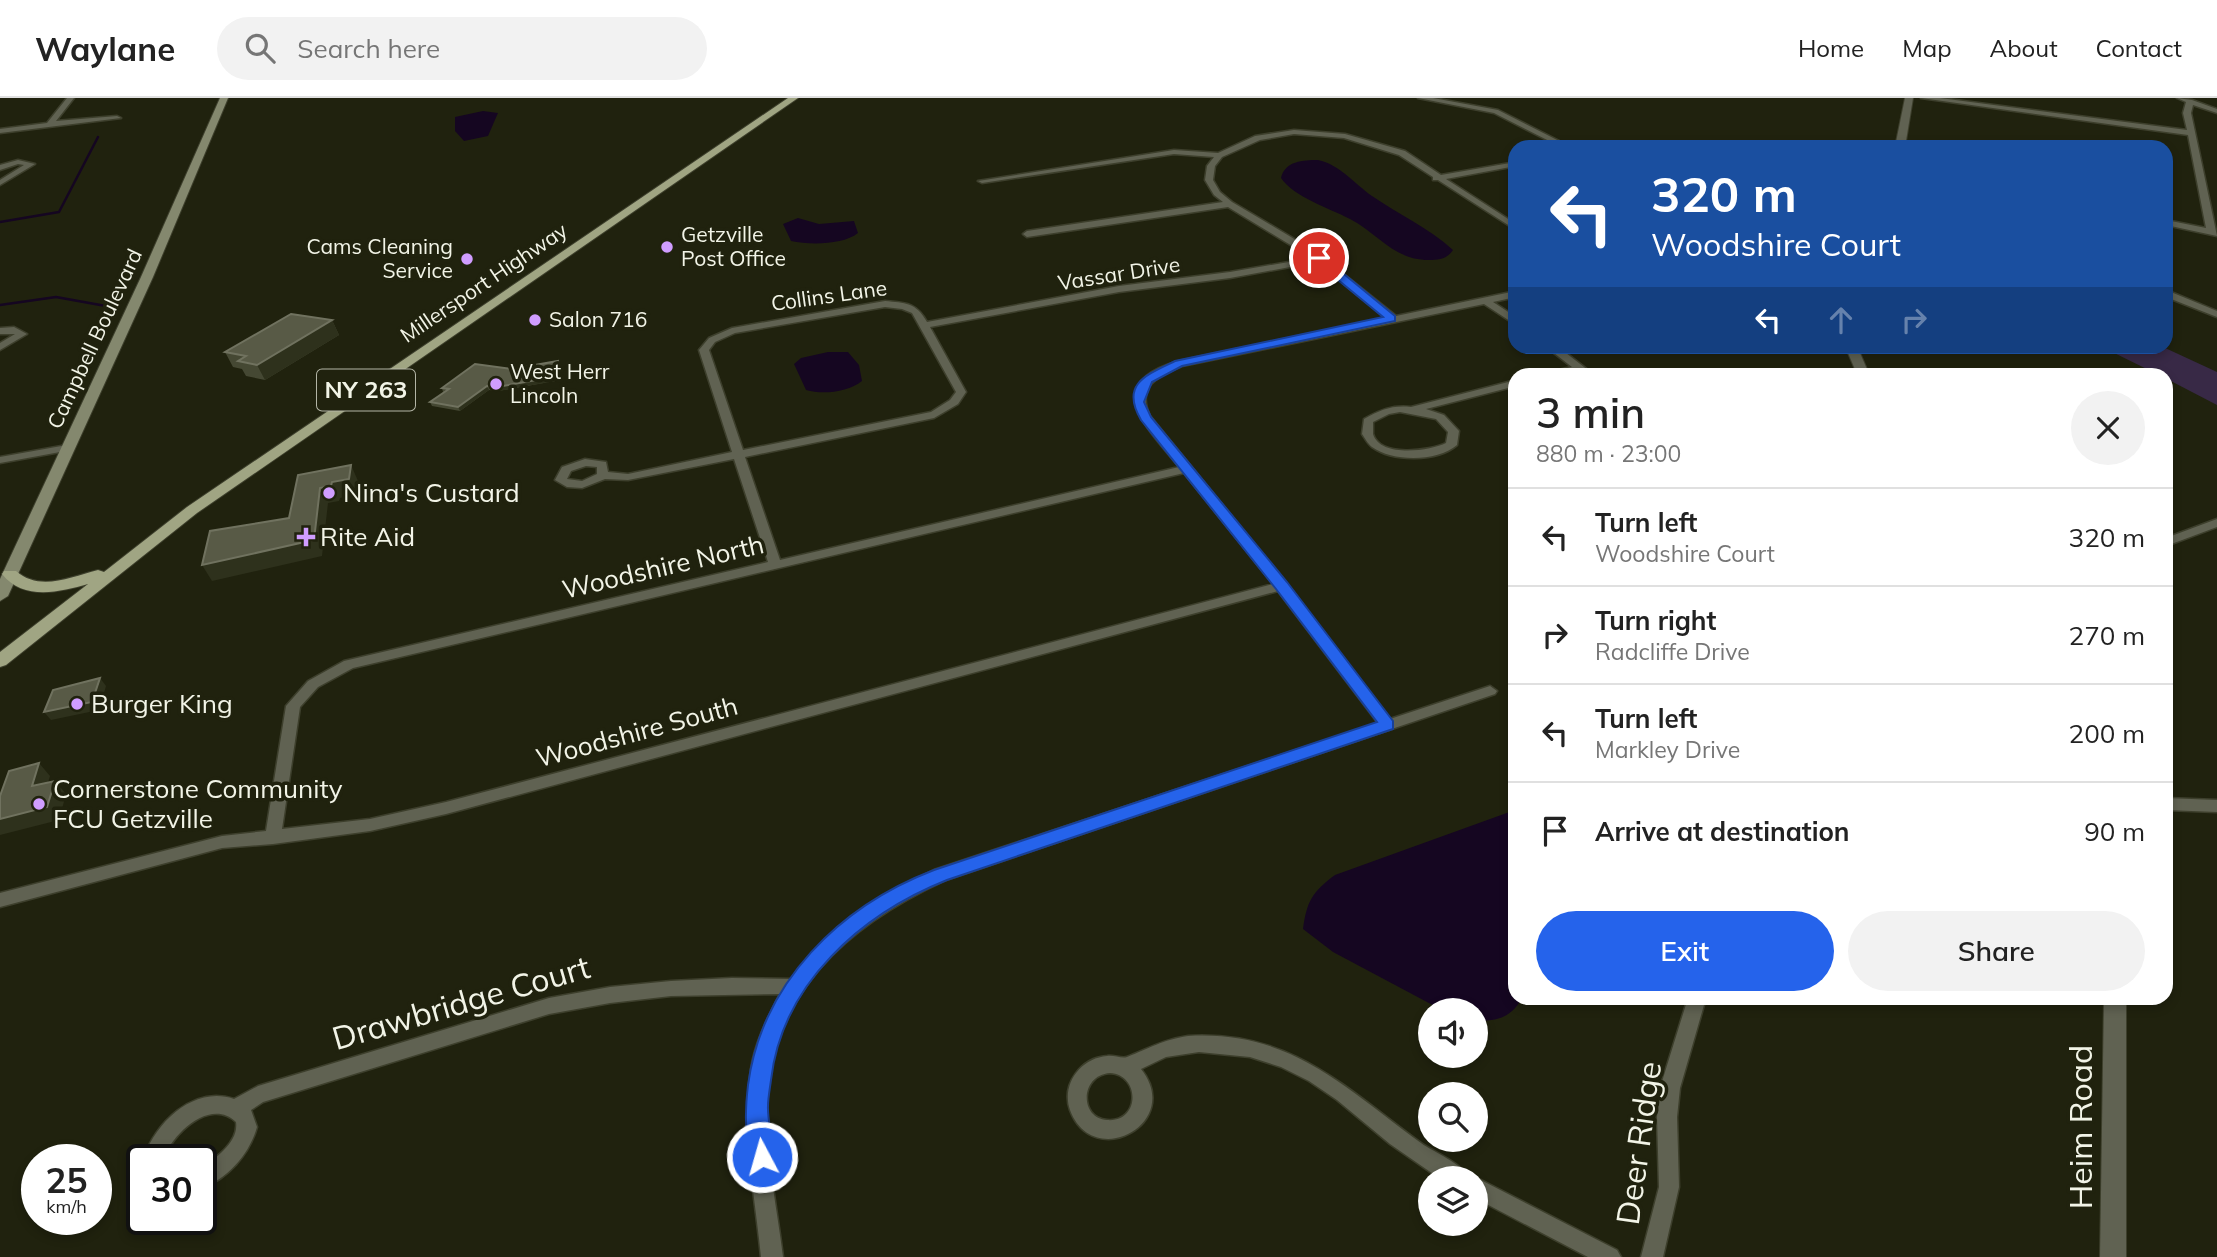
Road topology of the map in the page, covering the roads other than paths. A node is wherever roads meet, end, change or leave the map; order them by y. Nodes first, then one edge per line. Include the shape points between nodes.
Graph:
1 (71, 98) edge
2 (224, 98) edge
3 (794, 98) edge
4 (1421, 98) edge
5 (1909, 98) edge
6 (1924, 98) edge
7 (2180, 98) edge
8 (2190, 101) junction
9 (2217, 111) edge
10 (117, 118) dead end
11 (51, 124) junction
12 (0, 131) edge
13 (2192, 133) junction
14 (1553, 140) edge
15 (1901, 140) edge
16 (1219, 155) junction
17 (1508, 165) edge
18 (0, 170) edge
19 (11, 177) junction
20 (1436, 178) junction
21 (982, 181) dead end
22 (0, 183) edge
23 (1229, 205) junction
24 (1508, 223) edge
25 (2173, 223) edge
26 (2214, 232) edge
27 (1027, 234) dead end
28 (1319, 258) junction
29 (1508, 296) edge
30 (2173, 296) edge
31 (1485, 300) junction
32 (2217, 314) edge
33 (1508, 316) edge
34 (1392, 318) junction
35 (924, 325) junction
36 (0, 331) edge
37 (0, 347) edge
38 (1561, 354) edge
39 (1580, 368) edge
40 (1508, 385) edge
41 (1415, 410) junction
42 (66, 448) junction
43 (738, 455) junction
44 (0, 460) edge
45 (1187, 469) junction
46 (603, 475) dead end
47 (2217, 523) edge
48 (2173, 539) edge
49 (775, 564) junction
50 (111, 570) junction
51 (10, 574) junction
52 (1281, 586) junction
53 (0, 596) edge
54 (0, 661) edge
55 (1490, 691) dead end
56 (1387, 725) junction
57 (2173, 804) edge
58 (2217, 806) edge
59 (273, 838) junction
60 (0, 900) edge
61 (794, 987) junction
62 (1695, 1005) edge
63 (2115, 1005) edge
64 (1126, 1069) dead end
65 (235, 1109) junction
66 (159, 1144) edge
67 (1437, 1166) edge
68 (217, 1169) edge
69 (1488, 1194) edge
70 (772, 1257) edge
71 (1610, 1257) edge
72 (1653, 1257) edge
73 (2113, 1257) edge

1 - 11 street
2 - 42 main road, Campbell Boulevard
3 - 50 main road, Millersport Highway / NY 263 via 240,476
4 - 14 street via 1496,111
5 - 15 street
6 - 13 street
7 - 8 street
8 - 9 street
8 - 13 street via 2187,113
10 - 11 street
11 - 12 street
13 - 26 street
16 - 20 street via 1270,136 1332,134 1391,148
16 - 21 street via 1174,152
16 - 23 street via 1209,180
17 - 20 street
18 - 19 street
18 - 19 street via 18,162 32,164
19 - 22 street
20 - 24 street
23 - 27 street
23 - 28 street
25 - 26 street
28 - 34 street
28 - 35 street, Vassar Drive
29 - 31 street
30 - 32 street
31 - 33 street
31 - 34 street
34 - 45 street via 1167,368 1148,379 1138,402 1145,418
35 - 43 street, Collins Lane via 961,392 954,402 933,415
35 - 43 street, Collins Lane via 916,312 885,304 732,331 712,340 704,350
36 - 37 street via 22,334
38 - 39 street
40 - 41 street
41 - 41 street via 1376,415 1366,429 1369,437 1403,454 1432,454 1451,446 1455,439 1449,424
42 - 44 street
42 - 51 main road, Campbell Boulevard
43 - 46 street via 628,477
43 - 49 street, Collins Lane
45 - 49 street, Woodshire North
45 - 52 street
47 - 48 street
49 - 59 street, Woodshire North via 368,659 332,672 293,706
50 - 51 main road via 73,583 42,587 23,585
50 - 54 main road, Millersport Highway / NY 263
51 - 53 main road, Campbell Boulevard
52 - 56 street
52 - 59 street, Woodshire South via 446,808 370,825
55 - 56 street
56 - 61 street via 912,886 858,918
57 - 58 street
59 - 60 street, Woodshire South via 222,842
61 - 65 street, Drawbridge Court via 667,987 549,1006 258,1096
61 - 70 street via 770,1037 757,1107
62 - 72 street, Deer Ridge via 1670,1088 1670,1187
63 - 73 street, Heim Road
64 - 67 street via 1142,1055 1193,1044 1230,1044 1272,1053 1343,1091
65 - 66 street, Drawbridge Court via 211,1107 181,1121
65 - 68 street via 243,1116 244,1138
69 - 71 street

